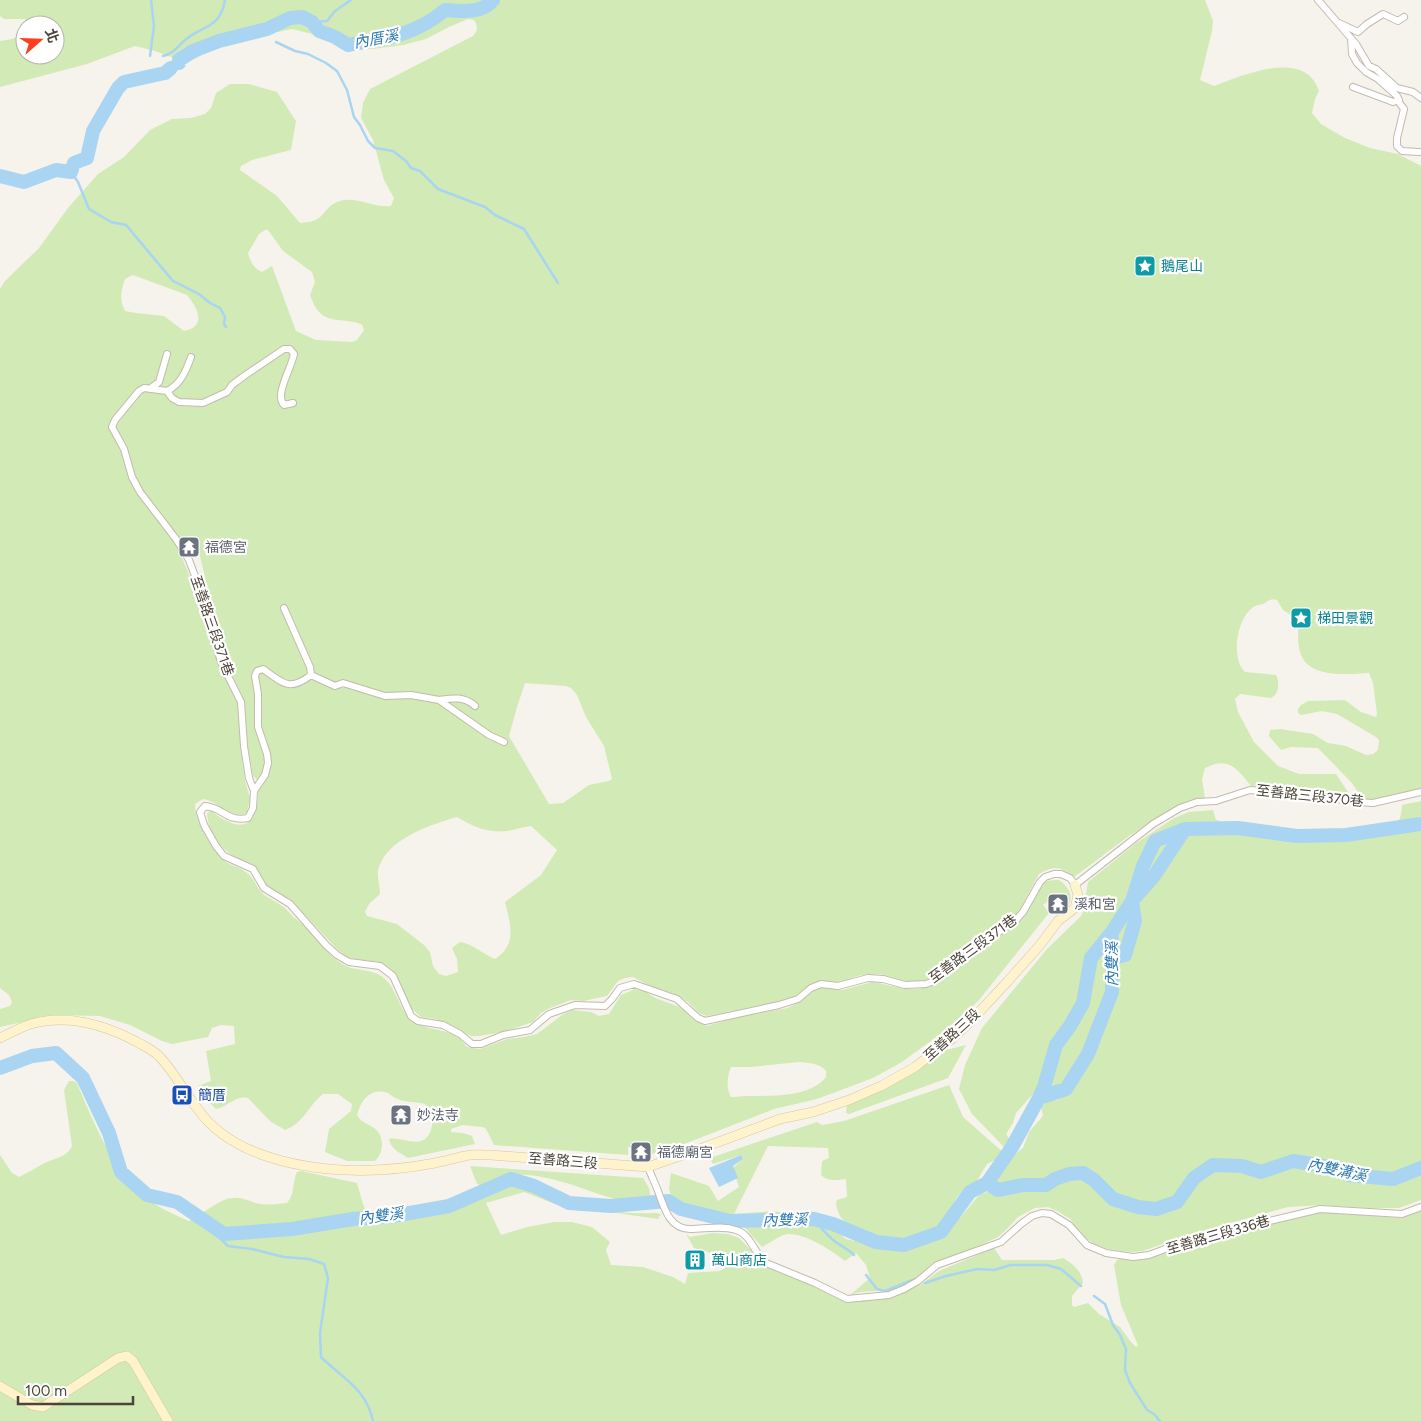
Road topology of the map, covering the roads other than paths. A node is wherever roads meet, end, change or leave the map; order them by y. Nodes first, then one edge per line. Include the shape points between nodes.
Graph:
1 (1318, 0) edge
2 (1404, 17) dead end
3 (1339, 23) junction
4 (1350, 38) junction
5 (1353, 86) dead end
6 (1421, 98) edge
7 (1398, 101) junction
8 (1418, 152) dead end
9 (167, 354) dead end
10 (192, 357) dead end
11 (151, 388) junction
12 (167, 390) junction
13 (292, 403) dead end
14 (284, 608) dead end
15 (311, 675) junction
16 (439, 700) junction
17 (475, 706) dead end
18 (504, 742) dead end
19 (254, 791) junction
20 (1421, 792) edge
21 (1075, 885) junction
22 (0, 1038) edge
23 (648, 1167) junction
24 (1421, 1207) edge
25 (0, 1386) edge
26 (168, 1421) edge

1 - 3 street
2 - 3 street via 1398,21 1383,14 1358,32
3 - 4 street
4 - 6 street via 1369,66 1398,88
4 - 7 street via 1357,63 1397,96
5 - 7 street via 1393,102
7 - 8 street via 1404,109 1397,146 1402,151
9 - 11 street via 159,382
10 - 12 street via 182,378
11 - 12 street
11 - 19 street, 至善路三段371巷 via 139,391 112,427 140,492 189,560 221,662 241,702 244,746
12 - 13 street via 179,402 203,403 227,392 284,349 290,349 294,354 293,362 280,395 284,405
14 - 15 street
15 - 16 street via 336,686 342,683 385,696 410,695
15 - 19 street via 300,684 292,685 263,669 257,671 258,727 268,762 265,775
16 - 17 street via 457,697
16 - 18 street
19 - 21 street, 至善路三段371巷 via 253,808 248,818 232,819 213,807 205,806 200,812 204,825 224,856 253,869 264,888 290,904 337,955 349,962 380,966 393,976 411,1016 418,1021 443,1025 472,1044 530,1030 549,1014 575,1005 605,1006 620,988 634,984 677,1000 705,1020 779,1005 798,999 821,984 838,986 868,978 905,985 926,984 1016,920 1045,878 1061,874
20 - 21 street, 至善路三段370巷 via 1372,803 1250,790 1216,801 1197,802 1153,824
21 - 23 street, 至善路三段 via 1078,894 1075,908 1058,921 968,1024 915,1067 849,1100 780,1119
22 - 23 street, 至善路三段 via 31,1024 60,1020 91,1024 120,1033 158,1055 197,1109 236,1144 293,1164 353,1171 436,1163 467,1155 491,1155
23 - 24 street, 至善路三段336巷 via 663,1208 680,1228 737,1230 748,1239 766,1264 815,1282 847,1299 889,1295 904,1289 918,1282 936,1265 1001,1242 1027,1220 1042,1213 1051,1214 1069,1225 1087,1245 1106,1253 1133,1257 1149,1255 1189,1240 1320,1209 1402,1214
25 - 26 street via 32,1405 43,1407 118,1358 127,1356

